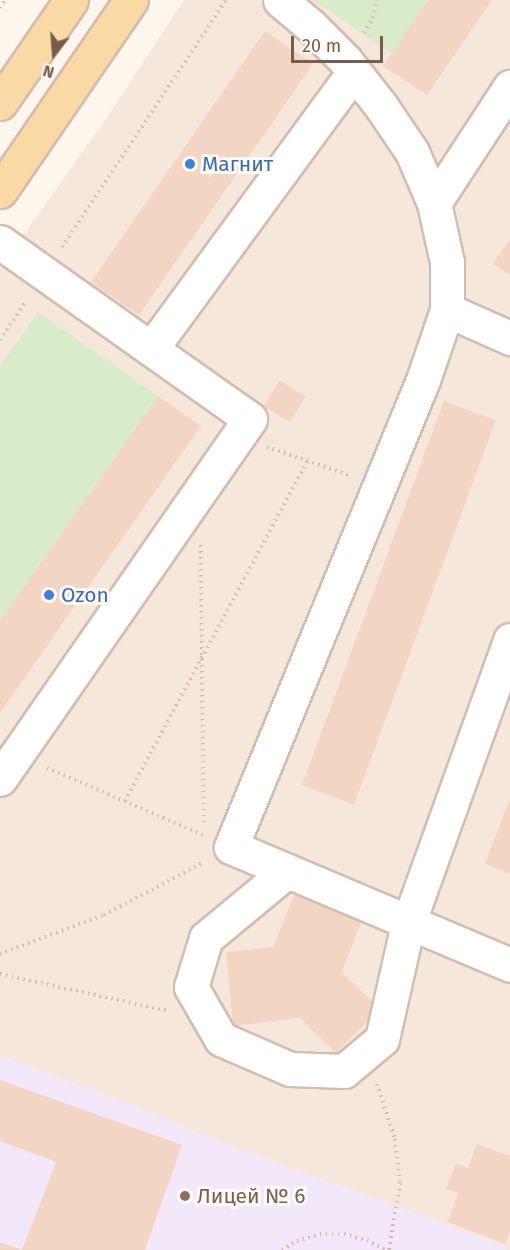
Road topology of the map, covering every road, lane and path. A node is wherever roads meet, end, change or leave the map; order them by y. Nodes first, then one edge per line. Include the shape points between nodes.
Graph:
1 (5, 0) edge
2 (71, 0) edge
3 (131, 0) edge
4 (226, 0) edge
5 (280, 0) edge
6 (0, 8) edge
7 (354, 72) junction
8 (510, 87) edge
9 (0, 103) edge
10 (0, 191) edge
11 (434, 203) junction
12 (0, 242) edge
13 (44, 273) junction
14 (447, 310) junction
15 (510, 338) edge
16 (0, 340) edge
17 (151, 349) junction
18 (238, 437) junction
19 (307, 461) junction
20 (379, 486) junction
21 (201, 538) dead end
22 (510, 640) edge
23 (203, 656) junction
24 (8, 767) edge
25 (125, 801) junction
26 (218, 841) junction
27 (287, 871) junction
28 (408, 924) junction
29 (0, 954) edge
30 (510, 965) edge
31 (0, 974) edge
32 (210, 1020) junction
33 (368, 1051) junction
34 (282, 1250) edge
35 (387, 1250) edge

1 - 6 path
2 - 9 main road
3 - 10 main road
4 - 13 path
5 - 7 lane via 310,25
7 - 11 lane via 412,152
7 - 17 lane
8 - 11 lane
11 - 14 lane via 447,262
12 - 13 lane
13 - 16 path
13 - 17 lane
14 - 15 lane
14 - 20 lane
17 - 18 lane via 250,419
18 - 19 path
18 - 24 lane
19 - 20 path
19 - 23 path
20 - 26 lane
21 - 23 path
22 - 28 lane
23 - 25 path
23 - 26 path
24 - 25 path
25 - 26 path
26 - 27 lane
26 - 29 path via 104,915
27 - 28 lane
27 - 32 lane via 206,938 191,987
28 - 30 lane
28 - 33 lane via 382,1039
31 - 32 path
32 - 33 lane via 221,1039 290,1069 344,1071
33 - 35 path via 395,1139 400,1183
34 - 35 path via 320,1234 344,1234

